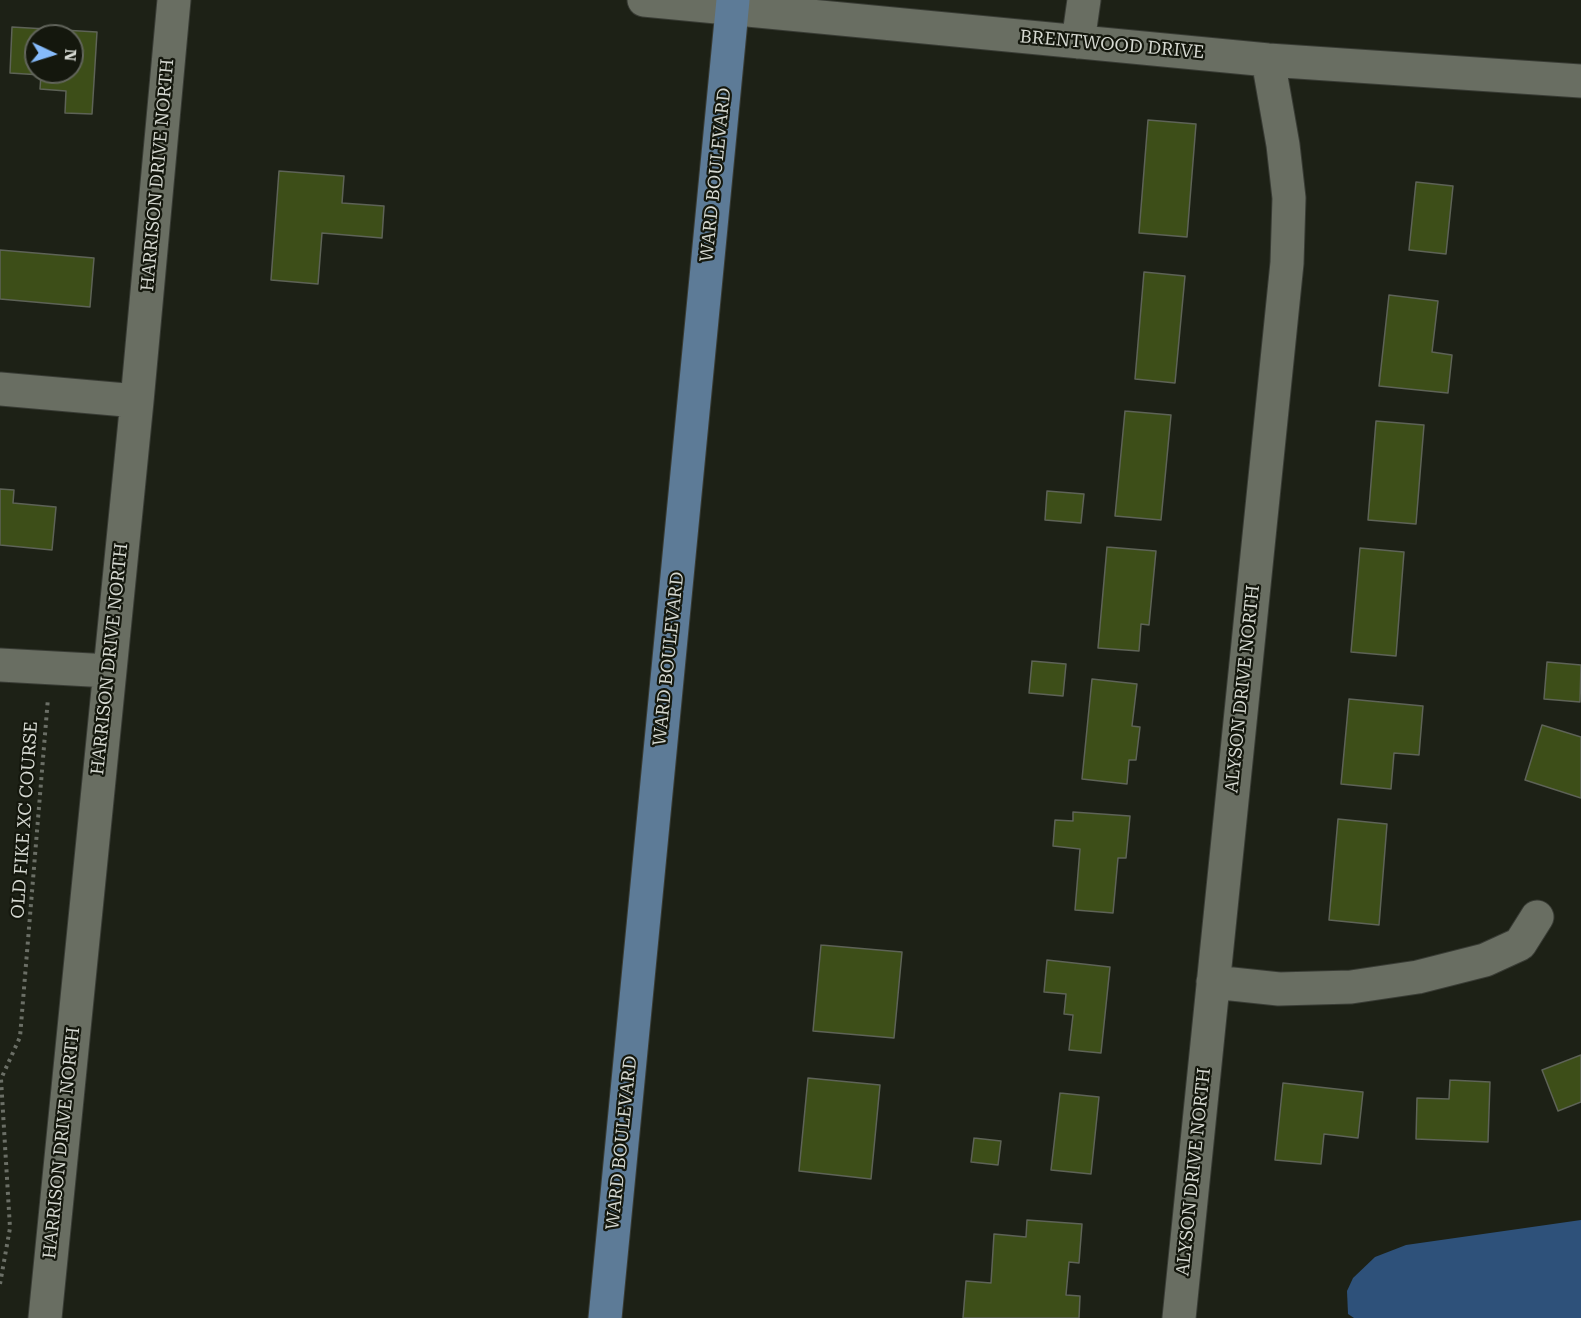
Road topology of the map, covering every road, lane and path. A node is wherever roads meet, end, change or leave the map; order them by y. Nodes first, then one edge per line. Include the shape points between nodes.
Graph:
1 (174, 0) edge
2 (644, 0) edge
3 (1084, 0) edge
4 (733, 4) edge
5 (918, 13) edge
6 (1078, 42) junction
7 (1268, 60) junction
8 (1581, 81) edge
9 (0, 389) edge
10 (137, 401) junction
11 (0, 665) edge
12 (109, 671) junction
13 (49, 689) dead end
14 (1537, 917) dead end
15 (1213, 982) junction
16 (0, 1284) edge
17 (45, 1318) edge
18 (604, 1318) edge
19 (1179, 1318) edge

1 - 10 street, HARRISON DRIVE NORTH
2 - 4 street, BRENTWOOD DRIVE
3 - 6 street
4 - 5 street, BRENTWOOD DRIVE
4 - 18 main road, WARD BOULEVARD
5 - 6 street, BRENTWOOD DRIVE
6 - 7 street, BRENTWOOD DRIVE
7 - 8 street, BRENTWOOD DRIVE
7 - 15 street, ALYSON DRIVE NORTH via 1288,198 1287,263
9 - 10 street
10 - 12 street, HARRISON DRIVE NORTH
11 - 12 street
12 - 17 street, HARRISON DRIVE NORTH
13 - 16 path, OLD FIKE XC COURSE via 20,1036 2,1079 10,1228
14 - 15 street via 1520,944 1485,960 1418,977 1351,987 1279,989
15 - 19 street, ALYSON DRIVE NORTH

